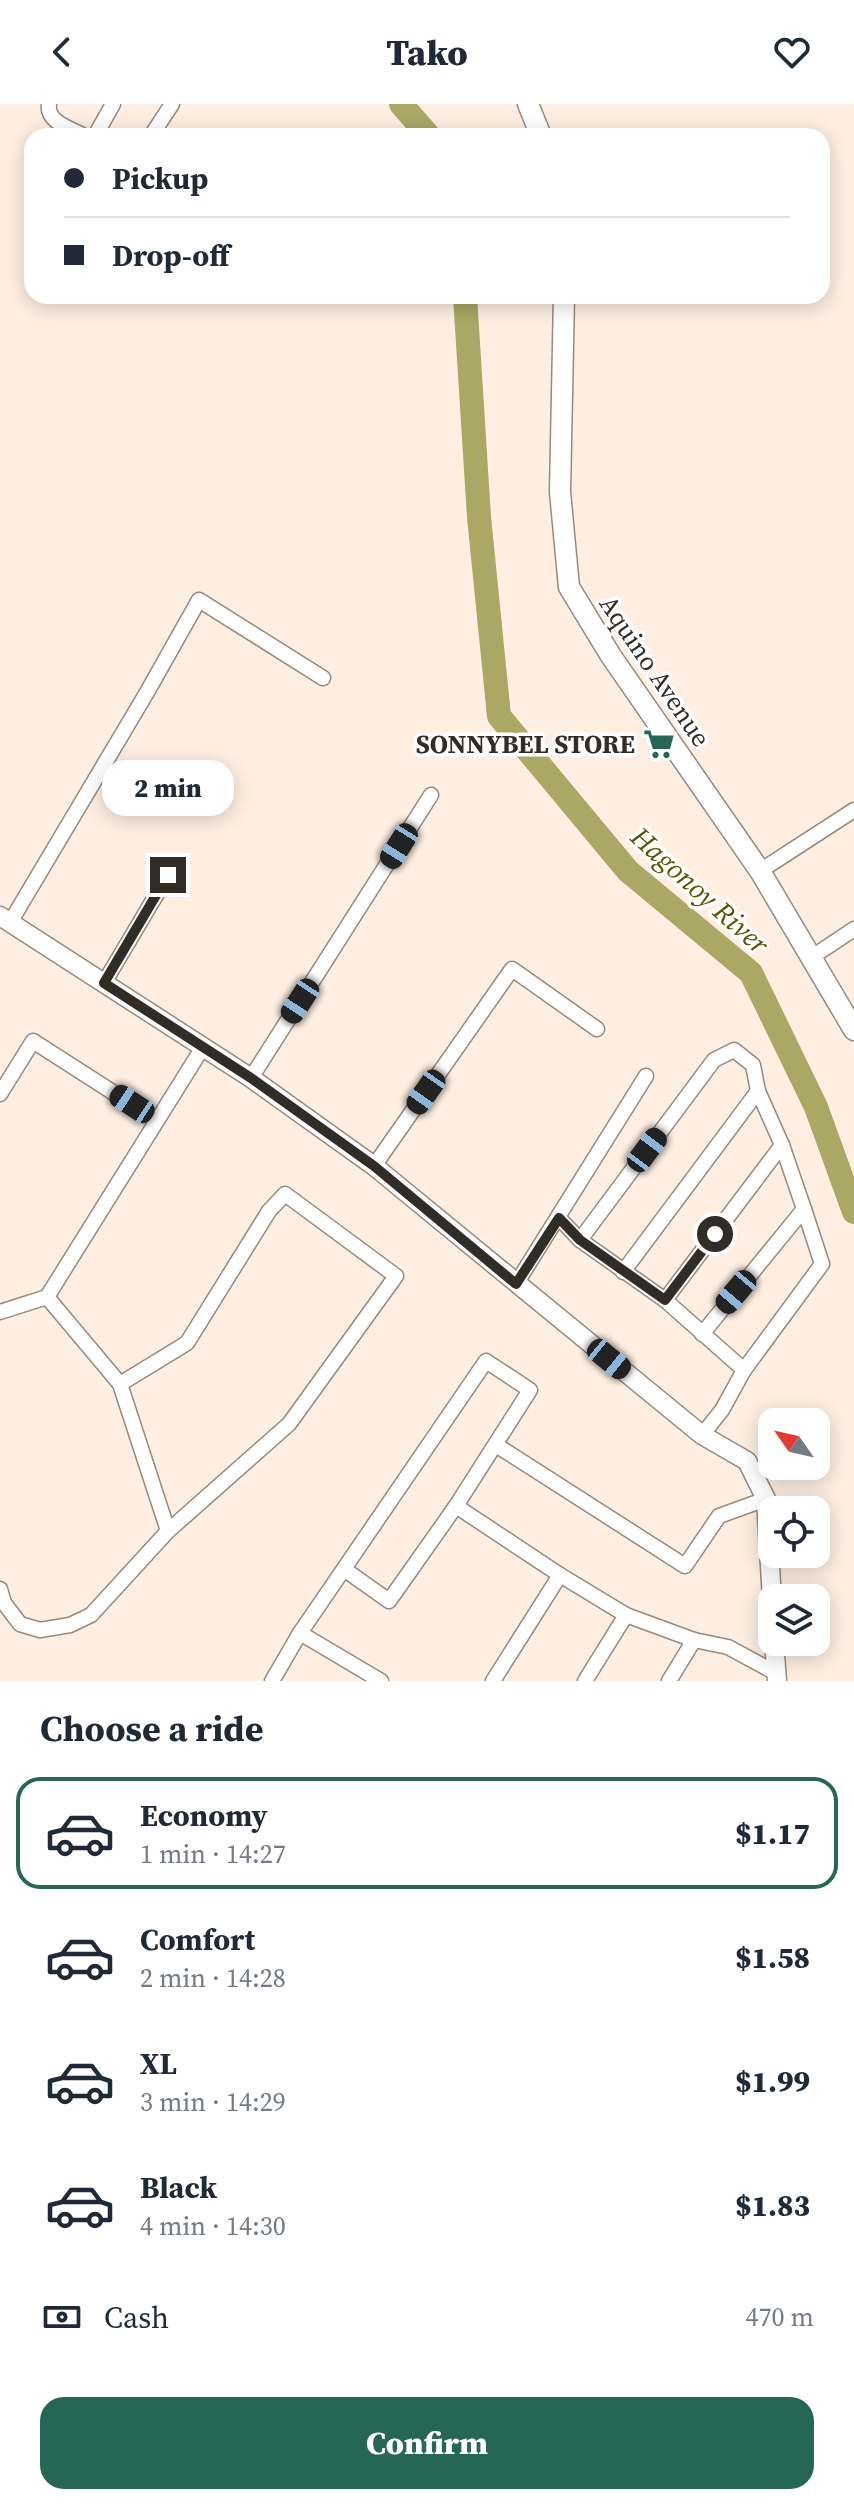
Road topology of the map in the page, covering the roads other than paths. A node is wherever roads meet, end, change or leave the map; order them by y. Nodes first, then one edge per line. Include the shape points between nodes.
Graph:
1 (49, 104) edge
2 (113, 104) edge
3 (172, 104) edge
4 (528, 104) edge
5 (69, 128) edge
6 (100, 128) edge
7 (156, 128) edge
8 (538, 128) edge
9 (564, 304) edge
10 (323, 678) dead end
11 (431, 795) dead end
12 (854, 810) edge
13 (760, 871) junction
14 (168, 875) dead end
15 (5, 918) edge
16 (854, 929) edge
17 (812, 957) junction
18 (104, 983) junction
19 (597, 1029) dead end
20 (854, 1030) edge
21 (203, 1047) junction
22 (646, 1076) dead end
23 (251, 1078) junction
24 (758, 1091) junction
25 (0, 1094) edge
26 (156, 1120) junction
27 (782, 1145) junction
28 (374, 1166) junction
29 (804, 1209) junction
30 (559, 1218) junction
31 (580, 1240) junction
32 (623, 1272) junction
33 (516, 1284) junction
34 (47, 1297) junction
35 (665, 1300) junction
36 (0, 1312) edge
37 (702, 1334) junction
38 (744, 1370) junction
39 (120, 1384) junction
40 (702, 1435) junction
41 (496, 1445) junction
42 (764, 1496) edge
43 (758, 1502) edge
44 (456, 1506) junction
45 (168, 1531) junction
46 (344, 1569) junction
47 (560, 1575) junction
48 (0, 1589) edge
49 (626, 1615) junction
50 (300, 1633) junction
51 (694, 1640) junction
52 (775, 1656) edge
53 (777, 1677) edge
54 (272, 1681) edge
55 (381, 1681) edge
56 (493, 1681) edge
57 (585, 1681) edge
58 (669, 1681) edge

1 - 5 street via 51,118
2 - 6 street
3 - 7 street
4 - 8 main road
9 - 13 main road, Aquino Avenue via 560,492 569,587
10 - 15 street via 199,600
11 - 23 street
12 - 13 street
13 - 17 main road, Aquino Avenue
14 - 18 street
15 - 18 street
16 - 17 street
17 - 20 main road, Aquino Avenue
18 - 21 street
19 - 28 street via 512,969
21 - 23 street
21 - 26 street
22 - 30 street
23 - 28 street
24 - 27 street
24 - 31 street via 753,1065 734,1050 714,1060
24 - 32 street
25 - 26 street via 33,1041
26 - 34 street
27 - 29 street
27 - 35 street
28 - 33 street
29 - 37 street
29 - 38 street via 822,1264
30 - 31 street
30 - 33 street
31 - 32 street
32 - 35 street
33 - 40 street
34 - 36 street
34 - 39 street
35 - 37 street
37 - 38 street
38 - 40 street
39 - 45 street
39 - 45 street via 187,1343 269,1211 285,1194 396,1276 289,1424
40 - 42 street via 747,1461
41 - 43 street via 685,1566 719,1516
41 - 44 street
41 - 46 street via 530,1390 486,1361
44 - 46 street via 389,1601
44 - 47 street
45 - 48 street via 107,1600 70,1625 40,1630 20,1624
46 - 50 street
47 - 49 street
47 - 56 street
49 - 51 street
49 - 57 street
50 - 54 street
50 - 55 street
51 - 53 street via 728,1647
51 - 58 street
52 - 53 street

